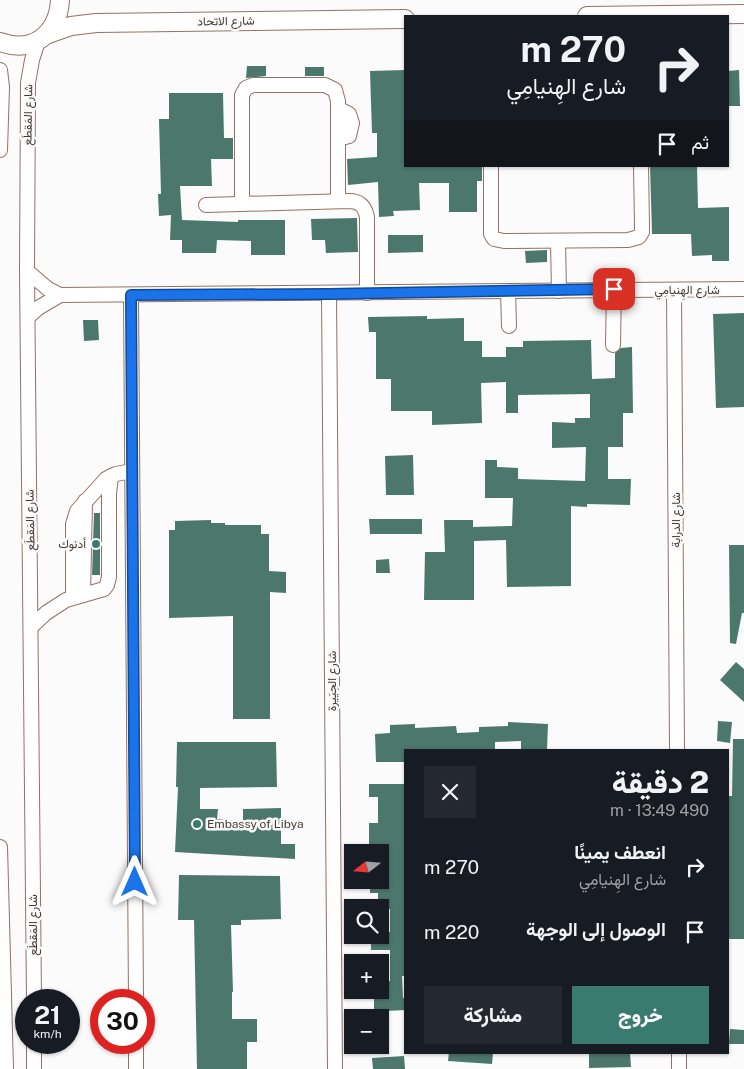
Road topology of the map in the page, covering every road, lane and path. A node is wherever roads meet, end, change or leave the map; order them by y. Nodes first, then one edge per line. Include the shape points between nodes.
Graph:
1 (60, 0) edge
2 (744, 14) edge
3 (666, 15) edge
4 (404, 19) edge
5 (43, 37) junction
6 (0, 42) edge
7 (0, 70) edge
8 (0, 150) edge
9 (491, 167) edge
10 (641, 167) edge
11 (338, 201) junction
12 (242, 204) junction
13 (206, 205) dead end
14 (558, 241) junction
15 (27, 271) junction
16 (614, 289) junction
17 (674, 290) junction
18 (744, 290) edge
19 (508, 291) junction
20 (559, 291) junction
21 (367, 293) junction
22 (329, 294) junction
23 (60, 295) junction
24 (131, 295) junction
25 (28, 316) junction
26 (509, 326) dead end
27 (613, 345) dead end
28 (132, 471) junction
29 (111, 476) junction
30 (78, 596) junction
31 (31, 627) junction
32 (677, 749) edge
33 (0, 847) edge
34 (34, 989) edge
35 (136, 989) edge
36 (34, 1054) edge
37 (136, 1054) edge
38 (679, 1054) edge
39 (6, 1069) edge
40 (34, 1069) edge
41 (136, 1069) edge
42 (334, 1069) edge
43 (679, 1069) edge

1 - 5 main road via 55,24
2 - 3 main road
4 - 5 main road, شارع الاتحاد via 96,23 71,26
5 - 6 main road, شارع الاتحاد via 26,45
5 - 15 street, شارع المَقطَع via 32,60 28,83
7 - 8 street
9 - 14 street via 490,227 494,239
10 - 14 street via 642,232 638,237
11 - 12 street
11 - 12 street via 337,94 329,86 257,85 246,88 242,99
11 - 21 street via 354,201 366,212
12 - 13 street
14 - 20 street
15 - 23 street
15 - 25 street, شارع المَقطَع
16 - 17 street, شارع الهِنيامِي
16 - 20 street, شارع الهِنيامِي
16 - 27 street
17 - 18 street, شارع الهِنيامِي
17 - 32 street, شارع الدرابة
19 - 20 street, شارع الهِنيامِي
19 - 21 street, شارع الهِنيامِي
19 - 26 street
21 - 22 street, شارع الهِنيامِي
22 - 24 street, شارع الهِنيامِي
22 - 42 street, شارع الحِيَيرة
23 - 24 street, شارع الهِنيامِي
23 - 25 street
24 - 28 street
25 - 31 street, شارع المَقطَع
28 - 29 street
28 - 35 street
29 - 30 street via 77,511 73,524
29 - 30 street via 109,581 104,589
30 - 31 street via 52,609
31 - 34 street, شارع المَقطَع
33 - 39 street
36 - 40 street
37 - 41 street
38 - 43 street

